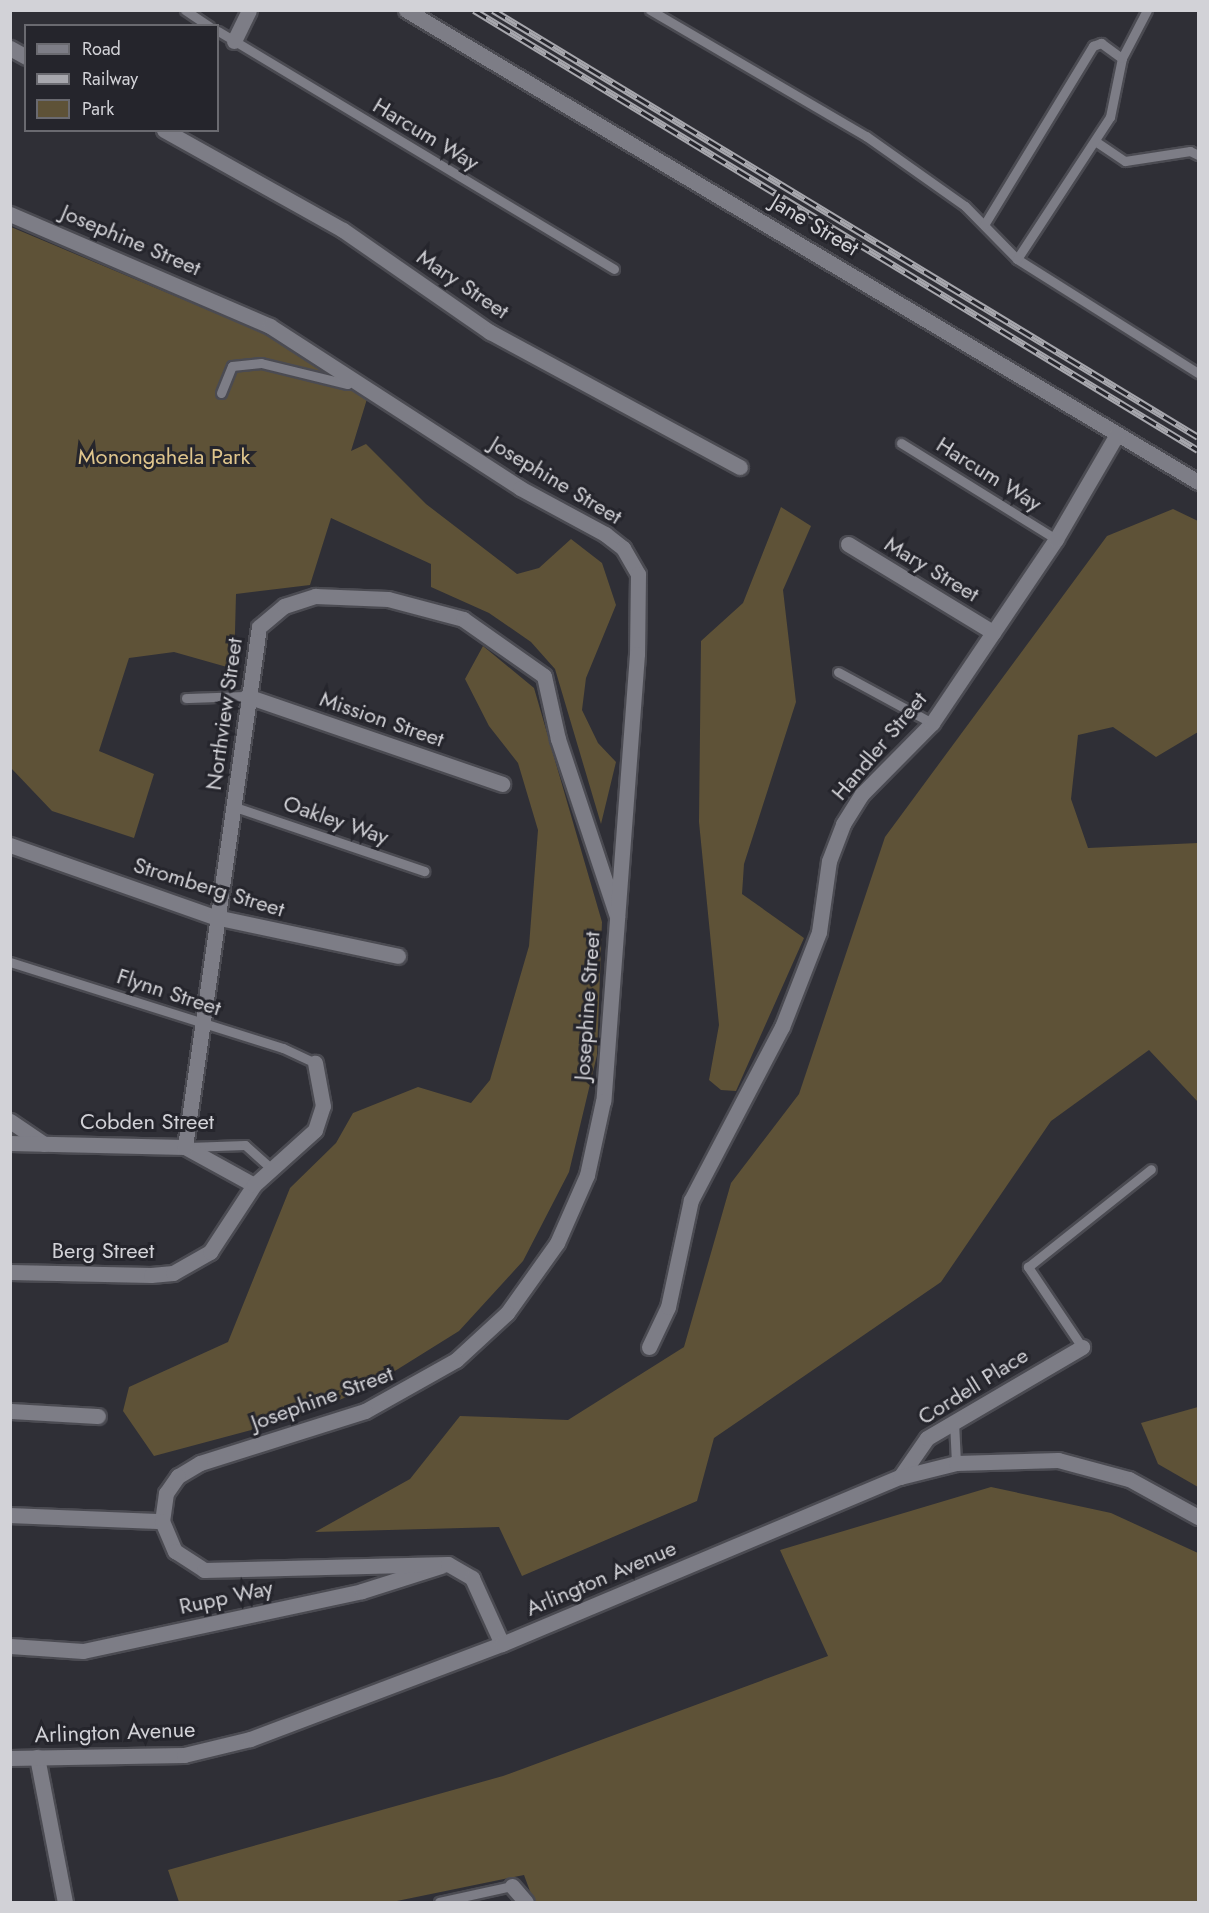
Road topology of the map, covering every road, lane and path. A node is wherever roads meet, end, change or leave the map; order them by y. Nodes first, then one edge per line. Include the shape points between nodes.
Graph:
1 (185, 10) edge
2 (249, 10) edge
3 (406, 10) edge
4 (650, 10) edge
5 (1147, 10) edge
6 (206, 24) edge
7 (219, 32) edge
8 (234, 41) junction
9 (10, 48) edge
10 (24, 56) edge
11 (1122, 58) junction
12 (169, 132) edge
13 (1095, 141) junction
14 (1198, 155) edge
15 (10, 214) edge
16 (984, 225) junction
17 (1017, 259) junction
18 (614, 269) dead end
19 (1198, 373) edge
20 (346, 384) dead end
21 (221, 393) dead end
22 (1116, 436) junction
23 (901, 443) dead end
24 (740, 467) dead end
25 (1198, 482) edge
26 (1056, 539) junction
27 (848, 544) dead end
28 (993, 632) junction
29 (838, 672) dead end
30 (247, 696) junction
31 (186, 698) dead end
32 (932, 723) junction
33 (502, 784) dead end
34 (235, 807) junction
35 (10, 845) edge
36 (424, 871) dead end
37 (617, 916) junction
38 (215, 917) junction
39 (398, 956) dead end
40 (10, 962) edge
41 (201, 1023) junction
42 (315, 1063) joint
43 (10, 1120) edge
44 (10, 1143) edge
45 (44, 1144) junction
46 (185, 1147) junction
47 (1151, 1169) dead end
48 (273, 1170) junction
49 (254, 1185) junction
50 (10, 1272) edge
51 (649, 1347) dead end
52 (1082, 1347) joint
53 (10, 1411) edge
54 (98, 1416) dead end
55 (954, 1422) junction
56 (956, 1463) junction
57 (900, 1477) junction
58 (10, 1515) edge
59 (1198, 1517) edge
60 (162, 1521) junction
61 (448, 1564) junction
62 (502, 1644) junction
63 (10, 1646) edge
64 (37, 1757) junction
65 (10, 1758) edge
66 (512, 1886) joint
67 (65, 1902) edge
68 (439, 1902) edge
69 (526, 1902) edge

1 - 6 lane
2 - 8 street
3 - 22 street, Jane Street via 841,266
4 - 16 lane via 866,136
5 - 11 lane
7 - 8 lane, Harcum Way
8 - 18 lane, Harcum Way
9 - 10 street
11 - 13 lane via 1110,117
11 - 16 lane via 1101,43 1088,52
12 - 24 street, Mary Street via 344,230 490,332
13 - 14 lane via 1125,161 1190,151
13 - 17 lane
15 - 37 street, Josephine Street via 270,326 623,548 638,574 640,601
16 - 17 lane
17 - 19 lane
20 - 21 lane via 261,363 232,366
22 - 25 street, Jane Street
22 - 26 street, Handler Street
23 - 26 lane, Harcum Way
26 - 28 street, Handler Street
27 - 28 street, Mary Street
28 - 32 street, Handler Street
29 - 32 lane
30 - 31 lane
30 - 33 street, Mission Street
30 - 34 street, Northview Street
30 - 37 street, Northview Street via 259,627 284,606 315,596 388,599 471,625 544,676 558,739
32 - 51 street, Handler Street via 862,794 843,824 829,861 819,932 782,1027 691,1200 668,1307
34 - 36 lane, Oakley Way
34 - 38 street, Northview Street
35 - 38 street, Stromberg Street
37 - 60 street, Josephine Street via 603,1101 593,1152 569,1219 530,1284 484,1337 419,1385 365,1411 200,1463 178,1476 166,1493
38 - 39 street, Stromberg Street
38 - 41 street, Northview Street
40 - 41 lane, Flynn Street
41 - 42 lane, Flynn Street
41 - 46 street, Northview Street
42 - 48 street, Berg Street via 323,1106 315,1130
43 - 45 street
44 - 45 street, Cobden Street
45 - 46 street, Cobden Street
46 - 48 lane, Cobden Street via 245,1145
46 - 49 street
47 - 52 lane via 1028,1267
48 - 49 street, Berg Street
49 - 50 street, Berg Street via 210,1252 172,1273
52 - 55 street, Cordell Place
53 - 54 street
55 - 56 lane
55 - 57 street, Cordell Place via 927,1438
56 - 57 street, Arlington Avenue
56 - 59 street, Arlington Avenue via 1058,1460 1129,1479
57 - 62 street, Arlington Avenue
58 - 60 street
60 - 61 street via 175,1551 204,1570
61 - 62 street via 472,1578
61 - 63 street, Rupp Way via 362,1591 83,1651
62 - 64 street, Arlington Avenue via 213,1750 135,1758
64 - 65 street, Arlington Avenue
64 - 67 street
66 - 68 lane
66 - 69 street

